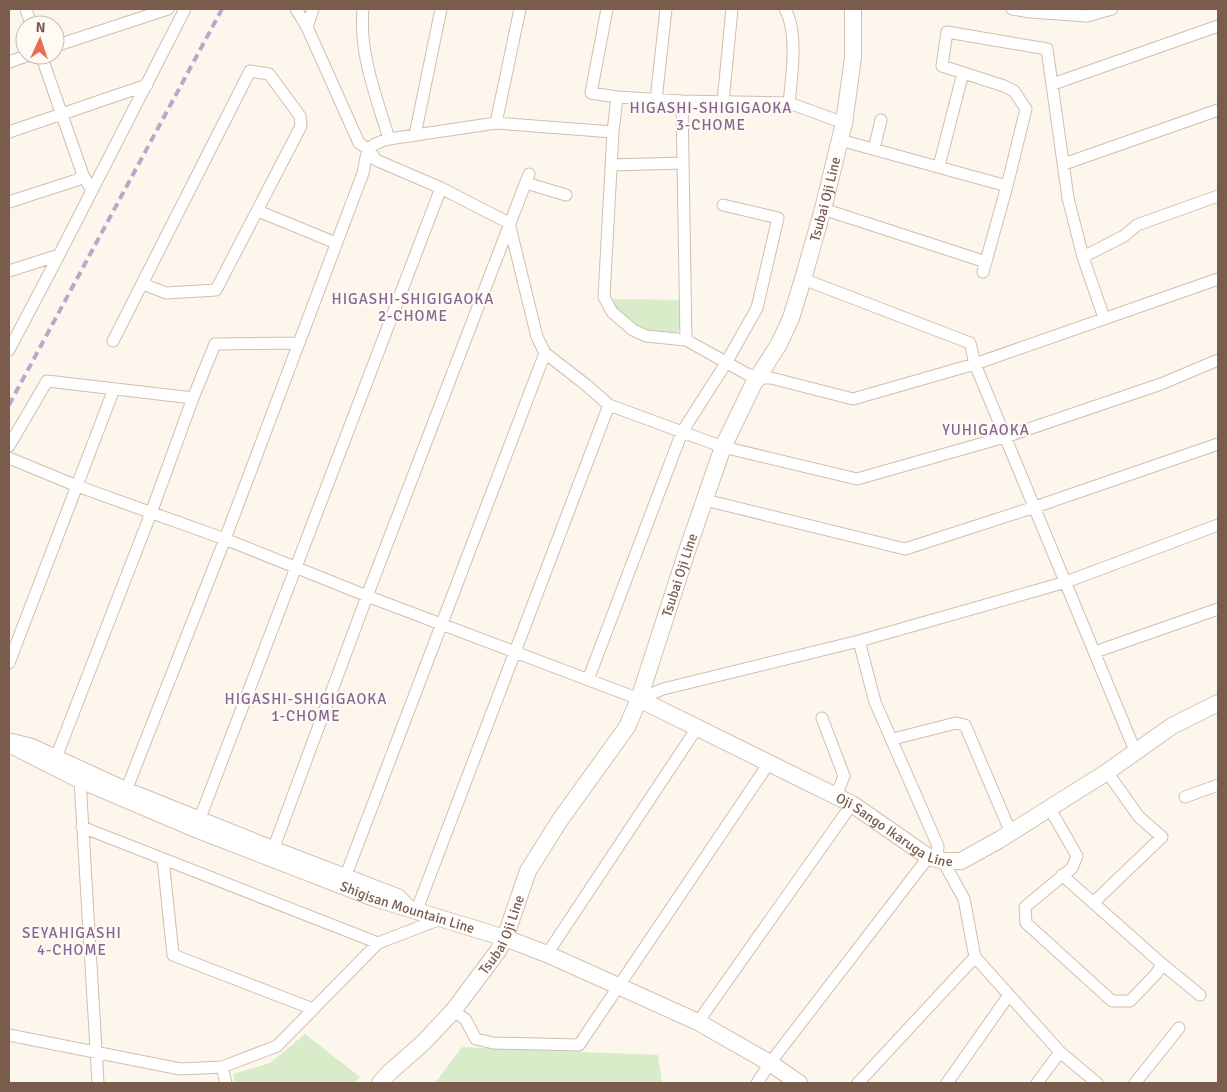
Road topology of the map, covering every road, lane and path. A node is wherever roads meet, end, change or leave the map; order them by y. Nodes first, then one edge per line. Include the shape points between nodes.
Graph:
1 (168, 9) edge
2 (185, 9) edge
3 (296, 9) edge
4 (313, 9) edge
5 (363, 9) edge
6 (441, 9) edge
7 (520, 9) edge
8 (607, 9) edge
9 (666, 9) edge
10 (732, 9) edge
11 (784, 9) edge
12 (853, 9) edge
13 (1012, 9) edge
14 (1112, 9) edge
15 (1218, 26) edge
16 (307, 27) junction
17 (65, 43) edge
18 (45, 65) edge
19 (963, 73) junction
20 (1053, 84) junction
21 (146, 85) junction
22 (617, 97) junction
23 (656, 100) junction
24 (682, 101) junction
25 (722, 102) junction
26 (789, 103) junction
27 (1218, 110) edge
28 (62, 114) junction
29 (881, 120) dead end
30 (844, 123) junction
31 (496, 124) junction
32 (9, 132) edge
33 (612, 132) junction
34 (416, 134) junction
35 (389, 138) junction
36 (840, 140) junction
37 (368, 149) junction
38 (874, 149) junction
39 (682, 163) junction
40 (1064, 164) junction
41 (611, 165) junction
42 (939, 166) junction
43 (83, 175) junction
44 (1007, 186) junction
45 (441, 188) junction
46 (92, 191) junction
47 (566, 195) dead end
48 (1218, 196) edge
49 (9, 202) edge
50 (723, 205) dead end
51 (823, 209) junction
52 (258, 211) junction
53 (510, 223) junction
54 (336, 243) junction
55 (59, 255) junction
56 (1083, 257) junction
57 (9, 271) edge
58 (1218, 278) edge
59 (803, 279) junction
60 (143, 284) junction
61 (1104, 318) junction
62 (686, 340) junction
63 (113, 341) dead end
64 (299, 343) junction
65 (9, 350) edge
66 (545, 353) junction
67 (1218, 360) edge
68 (726, 362) junction
69 (975, 364) junction
70 (758, 378) junction
71 (114, 389) junction
72 (193, 398) junction
73 (609, 405) junction
74 (682, 432) junction
75 (1005, 437) junction
76 (1218, 444) edge
77 (9, 446) edge
78 (723, 447) junction
79 (9, 458) edge
80 (77, 486) junction
81 (705, 500) junction
82 (1034, 508) junction
83 (151, 512) junction
84 (1218, 524) edge
85 (225, 539) junction
86 (296, 567) junction
87 (1066, 582) junction
88 (367, 596) junction
89 (1218, 609) edge
90 (442, 624) junction
91 (859, 640) junction
92 (515, 652) junction
93 (1095, 652) junction
94 (9, 662) edge
95 (588, 680) junction
96 (640, 699) junction
97 (1218, 703) edge
98 (822, 718) dead end
99 (697, 728) junction
100 (9, 738) edge
101 (893, 740) junction
102 (9, 744) edge
103 (1136, 753) junction
104 (57, 756) junction
105 (769, 763) junction
106 (1107, 772) junction
107 (80, 780) junction
108 (1218, 785) edge
109 (127, 788) junction
110 (836, 796) junction
111 (1185, 797) dead end
112 (852, 804) junction
113 (1050, 809) junction
114 (200, 818) junction
115 (82, 827) junction
116 (1010, 833) junction
117 (274, 847) junction
118 (163, 859) junction
119 (936, 859) junction
120 (346, 875) junction
121 (1062, 875) junction
122 (1094, 902) junction
123 (416, 912) junction
124 (443, 918) junction
125 (505, 938) junction
126 (378, 943) junction
127 (547, 954) junction
128 (975, 957) junction
129 (1162, 964) junction
130 (618, 986) junction
131 (1010, 995) junction
132 (1200, 995) dead end
133 (313, 1009) junction
134 (453, 1011) junction
135 (698, 1022) junction
136 (1179, 1028) dead end
137 (9, 1036) edge
138 (1060, 1052) junction
139 (96, 1054) junction
140 (770, 1063) junction
141 (222, 1067) junction
142 (98, 1083) edge
143 (226, 1083) edge
144 (380, 1083) edge
145 (757, 1083) edge
146 (799, 1083) edge
147 (858, 1083) edge
148 (947, 1083) edge
149 (1037, 1083) edge
150 (1097, 1083) edge
151 (1135, 1083) edge

1 - 17 street
2 - 21 street
3 - 16 street
4 - 16 street
5 - 35 street via 361,35 366,61
6 - 34 street
7 - 31 street
8 - 22 street via 591,93
9 - 23 street
10 - 25 street
11 - 26 street via 793,35
12 - 30 main road, Tsubai Oji Line via 853,58
13 - 14 street via 1087,16
15 - 20 street
16 - 37 street via 358,143
18 - 28 street
19 - 20 street via 942,66 947,32 1047,48
19 - 42 street
19 - 44 street via 1014,91 1026,109
20 - 40 street
21 - 28 street
21 - 46 street
22 - 23 street
22 - 33 street
23 - 24 street
24 - 25 street
24 - 39 street
25 - 26 street
26 - 30 street
27 - 40 street
28 - 32 street
28 - 43 street
29 - 38 street
30 - 36 main road, Tsubai Oji Line
31 - 33 street
31 - 34 street
33 - 41 street
34 - 35 street
35 - 37 street
36 - 38 street
36 - 51 main road, Tsubai Oji Line
37 - 45 street via 376,160
37 - 54 street via 363,173
38 - 42 street
39 - 41 street
39 - 62 street
40 - 56 street via 1068,198
41 - 62 street via 604,297 612,312 633,330 646,336
42 - 44 street
43 - 46 street
43 - 49 street via 77,180
44 - 51 street via 985,267
45 - 53 street
45 - 86 street
46 - 55 street
47 - 53 street via 528,178
48 - 56 street via 1137,225 1124,236
50 - 68 street via 778,218 757,308
51 - 59 main road, Tsubai Oji Line
52 - 54 street
52 - 60 street via 216,290 166,293
52 - 60 street via 301,126 300,116 269,74 250,71
53 - 66 street via 537,337
53 - 88 street
54 - 64 street
55 - 57 street
55 - 65 street
56 - 61 street
58 - 61 street
59 - 69 street via 970,343
59 - 70 main road, Tsubai Oji Line via 791,318
60 - 63 street
61 - 69 street
62 - 68 street
64 - 72 street via 215,344
64 - 85 street
66 - 73 street
66 - 90 street
67 - 75 street via 1162,384
68 - 70 street
68 - 74 street
69 - 70 street via 853,400 771,378
69 - 75 street
70 - 78 main road, Tsubai Oji Line
71 - 72 street
71 - 77 street via 48,381
71 - 80 street
72 - 83 street
73 - 74 street
73 - 92 street
74 - 78 street
74 - 95 street
75 - 78 street via 857,479
75 - 82 street
76 - 82 street
78 - 81 main road, Tsubai Oji Line
79 - 80 street
80 - 83 street
80 - 94 street
81 - 82 street via 905,549
81 - 96 main road, Tsubai Oji Line
82 - 87 street
83 - 85 street
83 - 104 street
84 - 87 street
85 - 86 street
85 - 109 street
86 - 88 street
86 - 114 street
87 - 91 street
87 - 93 street
88 - 90 street
88 - 117 street
89 - 93 street
90 - 92 street
90 - 120 street
91 - 96 street via 663,689
91 - 101 street via 875,702
92 - 95 street
92 - 123 street
93 - 103 street
95 - 96 street
96 - 99 main road, Oji Sango Ikaruga Line
96 - 125 main road, Tsubai Oji Line via 627,728 560,820 528,872
97 - 103 main road, Oji Sango Ikaruga Line via 1172,726
98 - 110 street via 844,776
99 - 105 main road, Oji Sango Ikaruga Line
99 - 127 street
100 - 104 street
101 - 116 street via 956,723 965,725
101 - 119 street via 938,846
102 - 107 main road, Shigisan Mountain Line
103 - 106 main road, Oji Sango Ikaruga Line
104 - 109 street
105 - 110 main road, Oji Sango Ikaruga Line
105 - 130 street
106 - 113 main road, Oji Sango Ikaruga Line
106 - 122 street via 1139,817 1162,837
107 - 115 street
107 - 123 main road, Shigisan Mountain Line via 192,828
108 - 111 street
109 - 114 street
110 - 112 main road, Oji Sango Ikaruga Line
112 - 119 main road, Oji Sango Ikaruga Line
112 - 135 street
113 - 116 main road, Oji Sango Ikaruga Line
113 - 121 street via 1077,856 1072,868
114 - 117 street
115 - 118 street
115 - 139 street
116 - 119 main road, Oji Sango Ikaruga Line via 960,861
117 - 120 street
118 - 126 street
118 - 133 street via 173,955
119 - 128 street via 964,900
119 - 140 street via 924,863
120 - 123 street via 399,895
121 - 122 street
121 - 129 street via 1025,907 1026,923 1112,1001 1130,1001
122 - 129 street
123 - 124 main road, Shigisan Mountain Line
124 - 125 main road, Shigisan Mountain Line
124 - 126 street
125 - 127 main road, Shigisan Mountain Line
125 - 134 main road, Tsubai Oji Line
126 - 133 street
127 - 130 main road, Shigisan Mountain Line
128 - 131 street
128 - 147 street
129 - 132 street
130 - 134 street via 579,1045 493,1043 476,1039 465,1020
130 - 135 main road, Shigisan Mountain Line
131 - 138 street
131 - 148 street
133 - 141 street via 277,1046
134 - 144 main road, Tsubai Oji Line
135 - 140 main road, Shigisan Mountain Line
136 - 151 street
137 - 139 street
138 - 149 street
138 - 150 street
139 - 141 street via 180,1069
139 - 142 street
140 - 145 street
140 - 146 main road, Shigisan Mountain Line
141 - 143 street

